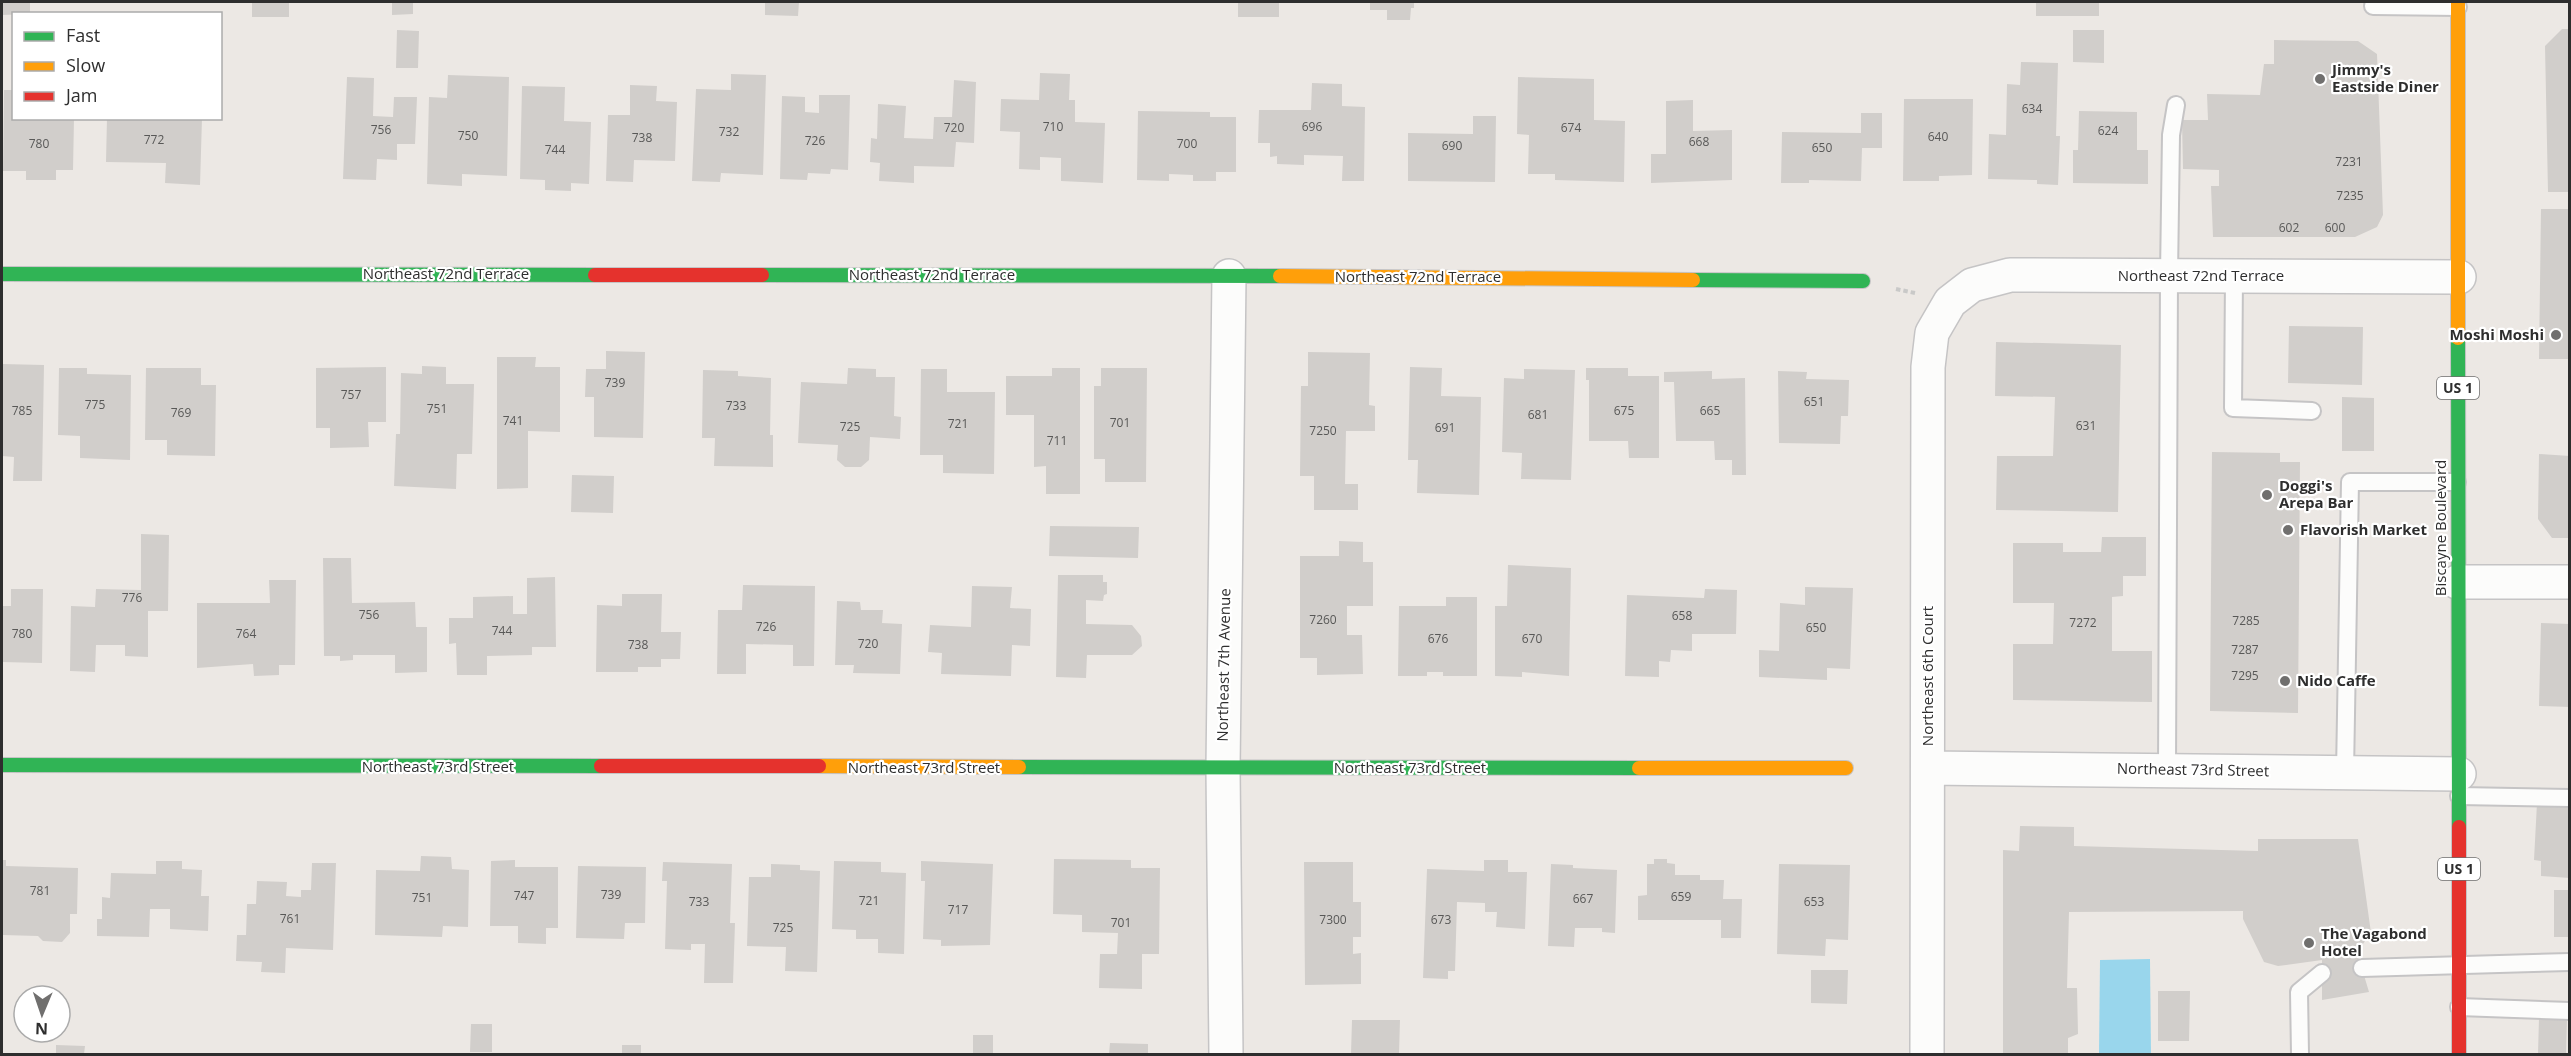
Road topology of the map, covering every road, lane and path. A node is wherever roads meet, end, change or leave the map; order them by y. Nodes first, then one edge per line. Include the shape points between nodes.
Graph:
1 (2458, 4) edge
2 (2373, 6) dead end
3 (2176, 105) dead end
4 (2, 274) edge
5 (2169, 275) junction
6 (1228, 276) junction
7 (2234, 276) junction
8 (2459, 277) junction
9 (1863, 281) joint
10 (1950, 302) junction
11 (2312, 411) dead end
12 (2457, 482) junction
13 (2457, 582) junction
14 (2570, 582) edge
15 (2, 765) edge
16 (1846, 768) dead end
17 (1928, 768) junction
18 (1223, 769) junction
19 (2167, 770) junction
20 (2345, 773) junction
21 (2459, 785) junction
22 (2570, 798) edge
23 (2570, 962) edge
24 (2459, 964) junction
25 (2362, 968) dead end
26 (2322, 973) dead end
27 (2459, 1007) junction
28 (2570, 1011) edge
29 (1226, 1054) edge
30 (1927, 1054) edge
31 (2300, 1054) edge
32 (2459, 1054) edge

1 - 2 lane
1 - 8 street, Biscayne Boulevard / US 1
3 - 5 lane via 2171,135
4 - 6 street, Northeast 72nd Terrace
5 - 7 street, Northeast 72nd Terrace
5 - 10 street, Northeast 72nd Terrace via 2010,275 1972,285
5 - 19 lane
6 - 9 street, Northeast 72nd Terrace
6 - 18 street, Northeast 7th Avenue
7 - 8 street, Northeast 72nd Terrace
7 - 11 lane via 2233,408
8 - 12 street, Biscayne Boulevard / US 1
9 - 10 path
10 - 17 street, Northeast 6th Court via 1932,333 1928,367
12 - 13 street, Biscayne Boulevard / US 1
12 - 20 lane via 2350,482
13 - 14 street
13 - 21 street, Biscayne Boulevard / US 1
15 - 18 street, Northeast 73rd Street
16 - 18 street, Northeast 73rd Street
17 - 19 street, Northeast 73rd Street
17 - 30 street, Northeast 6th Court
18 - 29 street, Northeast 7th Avenue
19 - 20 street, Northeast 73rd Street
20 - 21 street, Northeast 73rd Street
21 - 22 lane
21 - 24 street, Biscayne Boulevard / US 1
23 - 24 lane
24 - 25 lane
24 - 27 street, Biscayne Boulevard / US 1
26 - 31 lane via 2299,992
27 - 28 lane
27 - 32 street, Biscayne Boulevard / US 1

